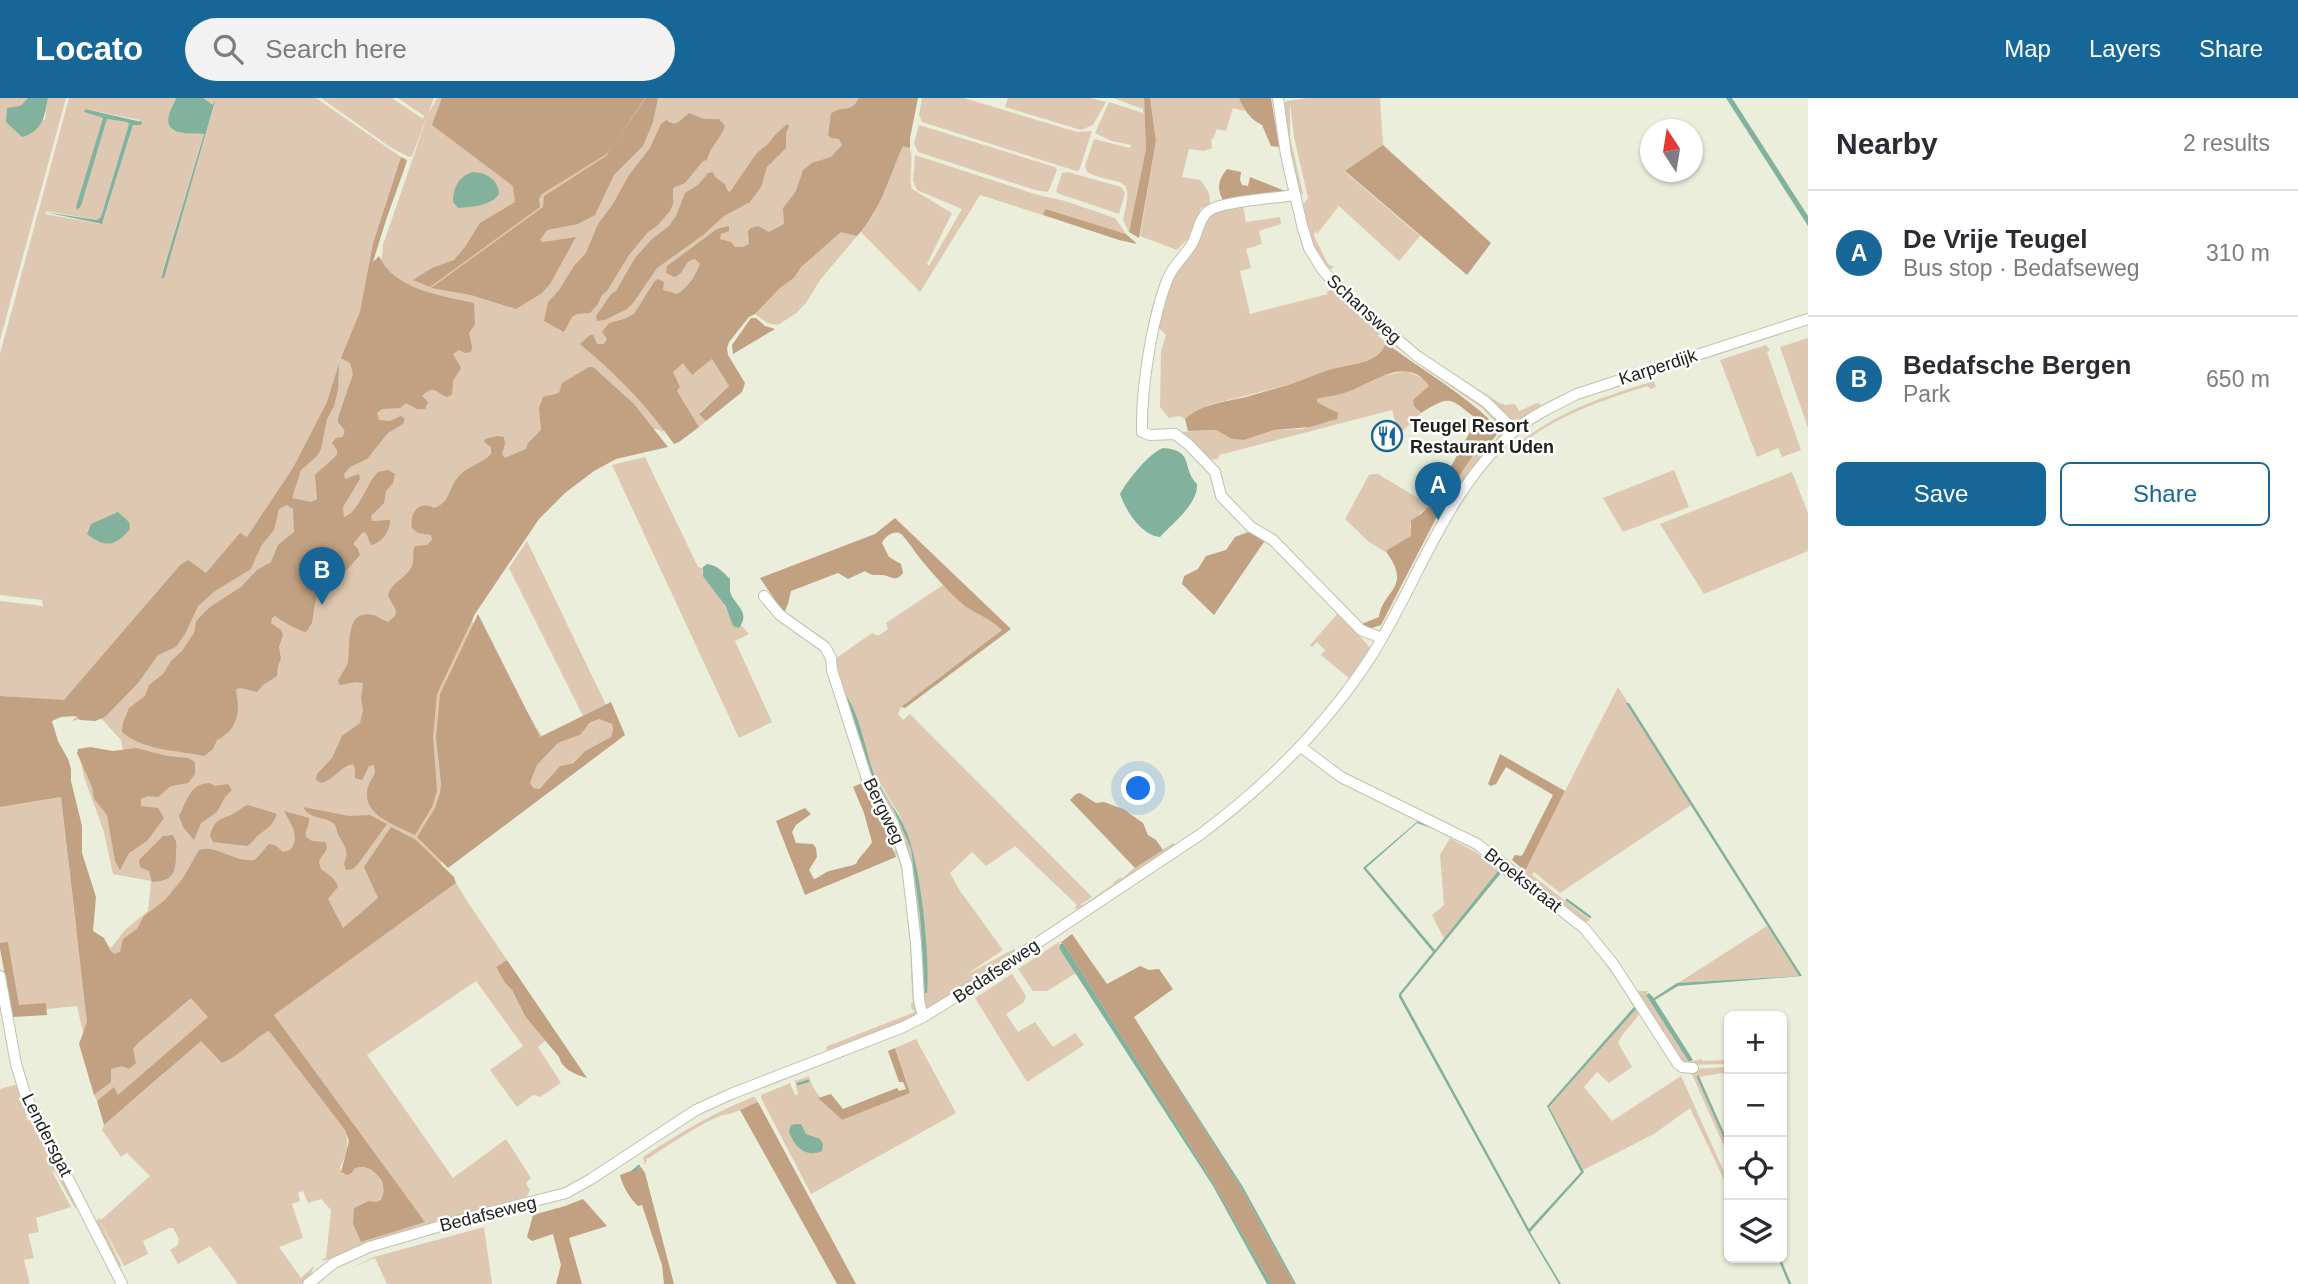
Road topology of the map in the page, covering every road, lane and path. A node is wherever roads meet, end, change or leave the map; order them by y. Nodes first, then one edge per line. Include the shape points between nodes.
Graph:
1 (1278, 98) edge
2 (1295, 195) junction
3 (1808, 319) edge
4 (1514, 430) junction
5 (764, 596) dead end
6 (1382, 638) junction
7 (1301, 747) junction
8 (0, 976) edge
9 (923, 1017) junction
10 (1693, 1068) dead end
11 (122, 1284) edge
12 (308, 1284) edge

1 - 2 street, Schansweg
2 - 4 street, Schansweg via 1309,248 1337,287 1418,356 1486,402
2 - 6 street via 1206,212 1190,247 1168,278 1146,376 1142,432 1175,434 1189,445 1215,472 1222,496 1251,527 1273,540 1361,630
3 - 4 street, Karperdijk via 1577,394
4 - 6 street, Bedafseweg via 1461,491
5 - 9 street, Bergweg via 780,615 828,652 866,776 893,823 909,876
6 - 7 street, Bedafseweg
7 - 9 street, Bedafseweg via 1201,834
7 - 10 street, Broekstraat via 1341,777 1477,844 1567,914 1598,942 1678,1064
8 - 11 street, Lendersgat via 25,1094
9 - 12 street, Bedafseweg via 703,1107 566,1193 369,1247 334,1263

